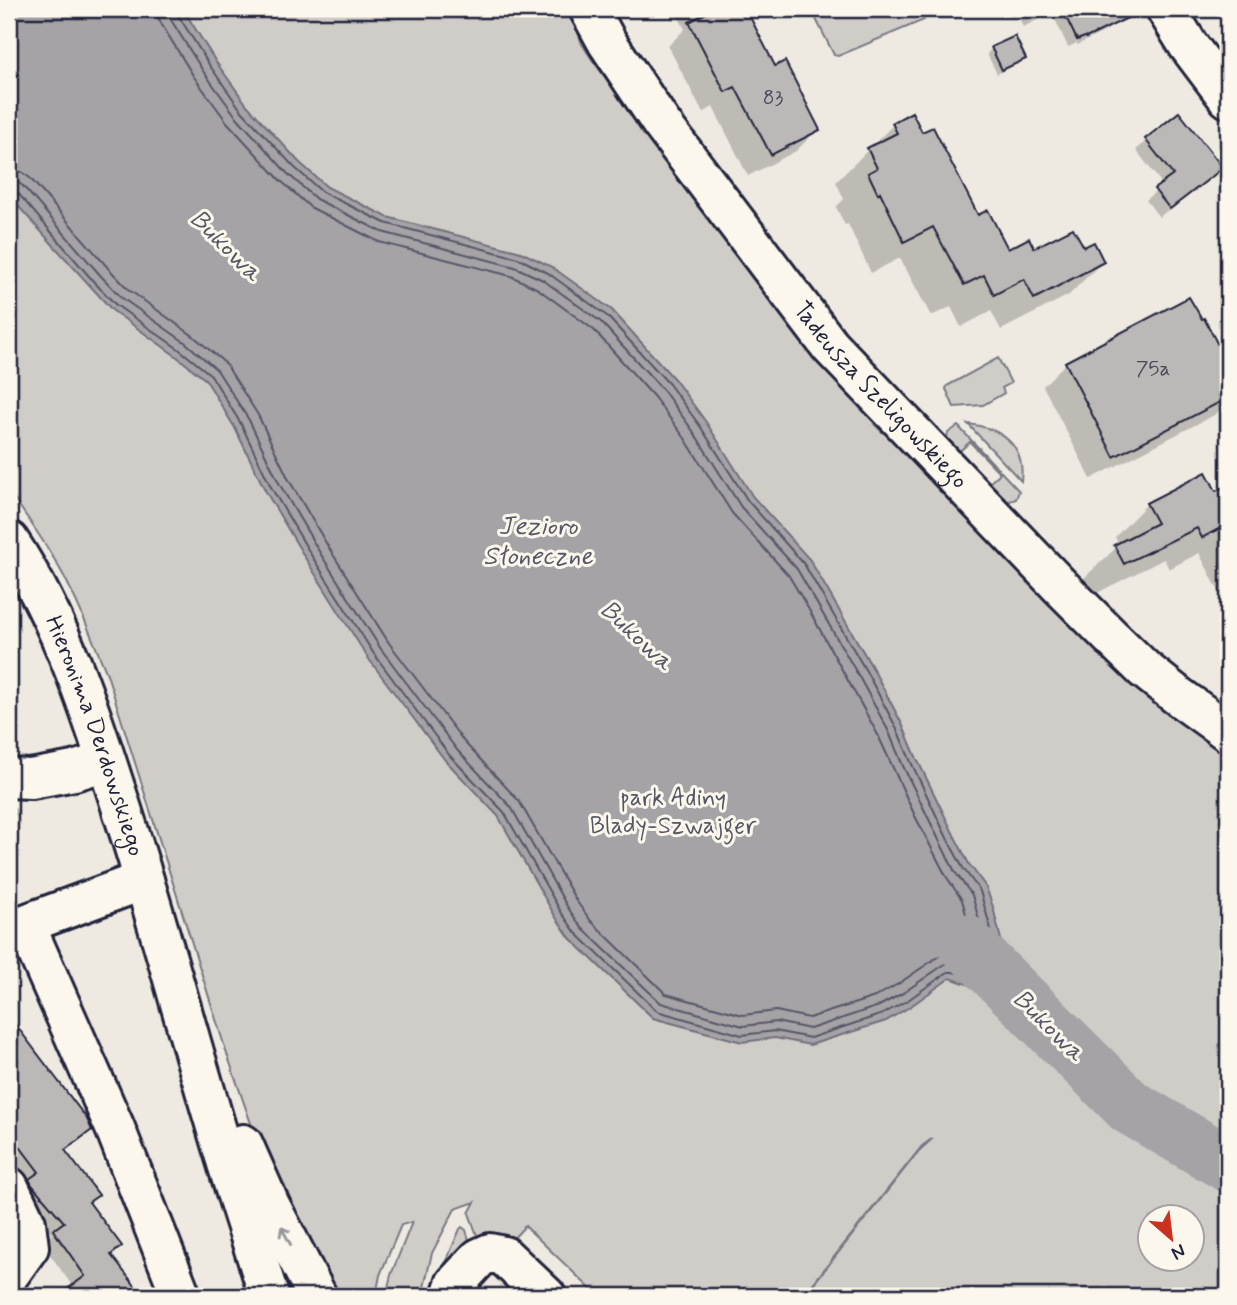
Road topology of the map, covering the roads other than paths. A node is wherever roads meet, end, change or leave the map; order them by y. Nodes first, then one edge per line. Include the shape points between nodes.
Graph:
1 (589, 9) edge
2 (1166, 9) edge
3 (1228, 98) edge
4 (9, 541) edge
5 (1228, 732) edge
6 (106, 761) junction
7 (9, 778) edge
8 (144, 880) junction
9 (17, 916) edge
10 (162, 940) junction
11 (9, 1187) edge
12 (9, 1275) edge
13 (181, 1296) edge
14 (269, 1296) edge
15 (317, 1296) edge
16 (452, 1296) edge
17 (546, 1296) edge

1 - 5 main road, Tadeusza Szeligowskiego via 661,123 831,346 1127,653
2 - 3 main road
4 - 6 main road, Hieronima Derdowskiego via 67,652
6 - 7 main road via 31,779
6 - 8 main road, Hieronima Derdowskiego
8 - 9 main road
8 - 10 main road, Hieronima Derdowskiego
9 - 13 main road via 115,1128
10 - 14 main road, Hieronima Derdowskiego
15 -> 10 main road, Hieronima Derdowskiego via 253,1167
11 - 12 main road via 26,1223 29,1247
16 - 17 main road via 455,1284 479,1258 490,1253 504,1256

